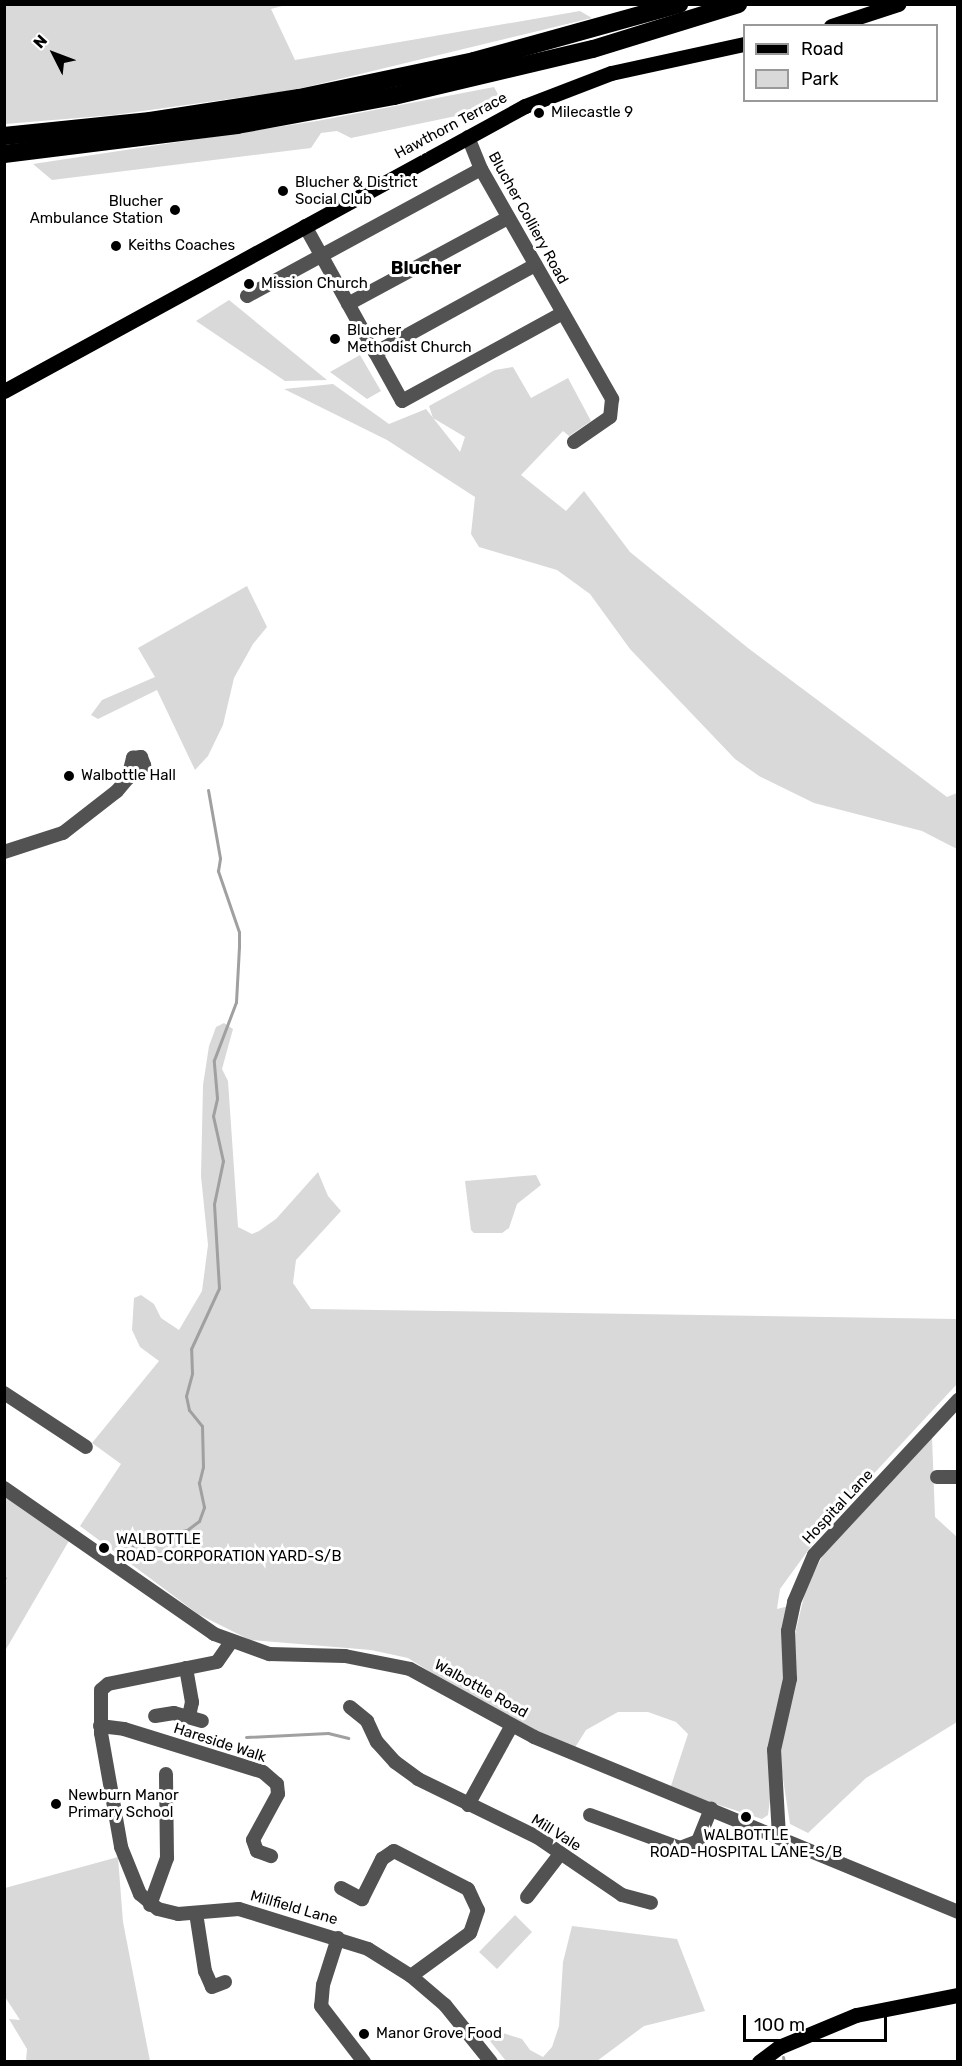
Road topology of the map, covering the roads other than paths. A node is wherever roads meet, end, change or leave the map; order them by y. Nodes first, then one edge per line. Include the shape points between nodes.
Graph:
1 (679, 4) edge
2 (738, 4) edge
3 (898, 4) edge
4 (837, 24) edge
5 (743, 44) edge
6 (4, 136) edge
7 (468, 137) junction
8 (4, 154) edge
9 (481, 169) junction
10 (508, 218) junction
11 (305, 226) junction
12 (322, 257) junction
13 (535, 265) junction
14 (247, 296) dead end
15 (348, 304) junction
16 (562, 313) junction
17 (375, 353) junction
18 (4, 392) edge
19 (574, 442) dead end
20 (128, 778) dead end
21 (10, 850) edge
22 (4, 1393) edge
23 (957, 1400) edge
24 (86, 1446) dead end
25 (937, 1477) dead end
26 (957, 1477) edge
27 (4, 1488) edge
28 (231, 1642) junction
29 (186, 1668) junction
30 (350, 1707) dead end
31 (156, 1716) dead end
32 (513, 1725) junction
33 (100, 1726) junction
34 (166, 1774) dead end
35 (468, 1805) junction
36 (711, 1809) junction
37 (590, 1815) dead end
38 (779, 1836) junction
39 (560, 1854) junction
40 (271, 1856) dead end
41 (341, 1888) dead end
42 (527, 1897) dead end
43 (628, 1898) junction
44 (651, 1904) dead end
45 (150, 1905) junction
46 (957, 1912) edge
47 (196, 1913) junction
48 (631, 1915) dead end
49 (339, 1938) junction
50 (411, 1976) junction
51 (225, 1982) dead end
52 (957, 1995) edge
53 (364, 2061) edge
54 (490, 2061) edge
55 (759, 2061) edge

1 - 6 highway via 474,61 310,96 150,121
2 - 8 highway via 593,49 394,96 206,130
3 - 4 main road
5 - 7 main road, Hawthorn Terrace via 654,62 569,87
7 - 9 street, Blucher Colliery Road
7 - 11 main road, Hawthorn Terrace
9 - 10 street, Blucher Colliery Road
9 - 12 street
10 - 13 street, Blucher Colliery Road
10 - 15 street
11 - 12 street
11 - 18 main road, Hawthorn Terrace
12 - 14 street
12 - 15 street
13 - 16 street, Blucher Colliery Road
13 - 17 street
15 - 17 street
16 - 17 street via 402,401
16 - 19 street, Blucher Colliery Road via 612,399 610,417
20 - 21 street via 63,833
22 - 24 street
23 - 38 street, Hospital Lane via 814,1555 794,1602 788,1631 790,1679 774,1750
25 - 26 street
27 - 28 street, Walbottle Road via 199,1624
28 - 29 street via 217,1662
28 - 32 street, Walbottle Road via 269,1654 345,1656 400,1666
29 - 31 street via 196,1719 174,1713
29 - 33 street via 108,1684 98,1700
30 - 35 street, Mill Vale via 367,1721 377,1742 395,1762
32 - 35 street
32 - 36 street, Walbottle Road
33 - 40 street, Hareside Walk via 124,1729 263,1772 277,1784 278,1794 253,1840 256,1851
33 - 45 street via 121,1847 140,1894
34 - 45 street via 167,1858
35 - 39 street, Mill Vale via 537,1837
36 - 37 street via 698,1841 680,1848
36 - 38 street, Walbottle Road
38 - 46 street, Walbottle Road
39 - 42 street
39 - 43 street, Mill Vale
41 - 50 street via 362,1899 382,1858 394,1851 468,1889 478,1910 475,1926
43 - 44 street
43 - 48 street
45 - 47 street, Millfield Lane via 178,1914
47 - 49 street, Millfield Lane via 239,1910
47 - 51 street via 205,1971 212,1987
49 - 50 street, Millfield Lane via 380,1955
49 - 53 street via 323,1985 321,2006
50 - 54 street, Millfield Lane via 459,2019
52 - 55 main road via 856,2015 779,2048

